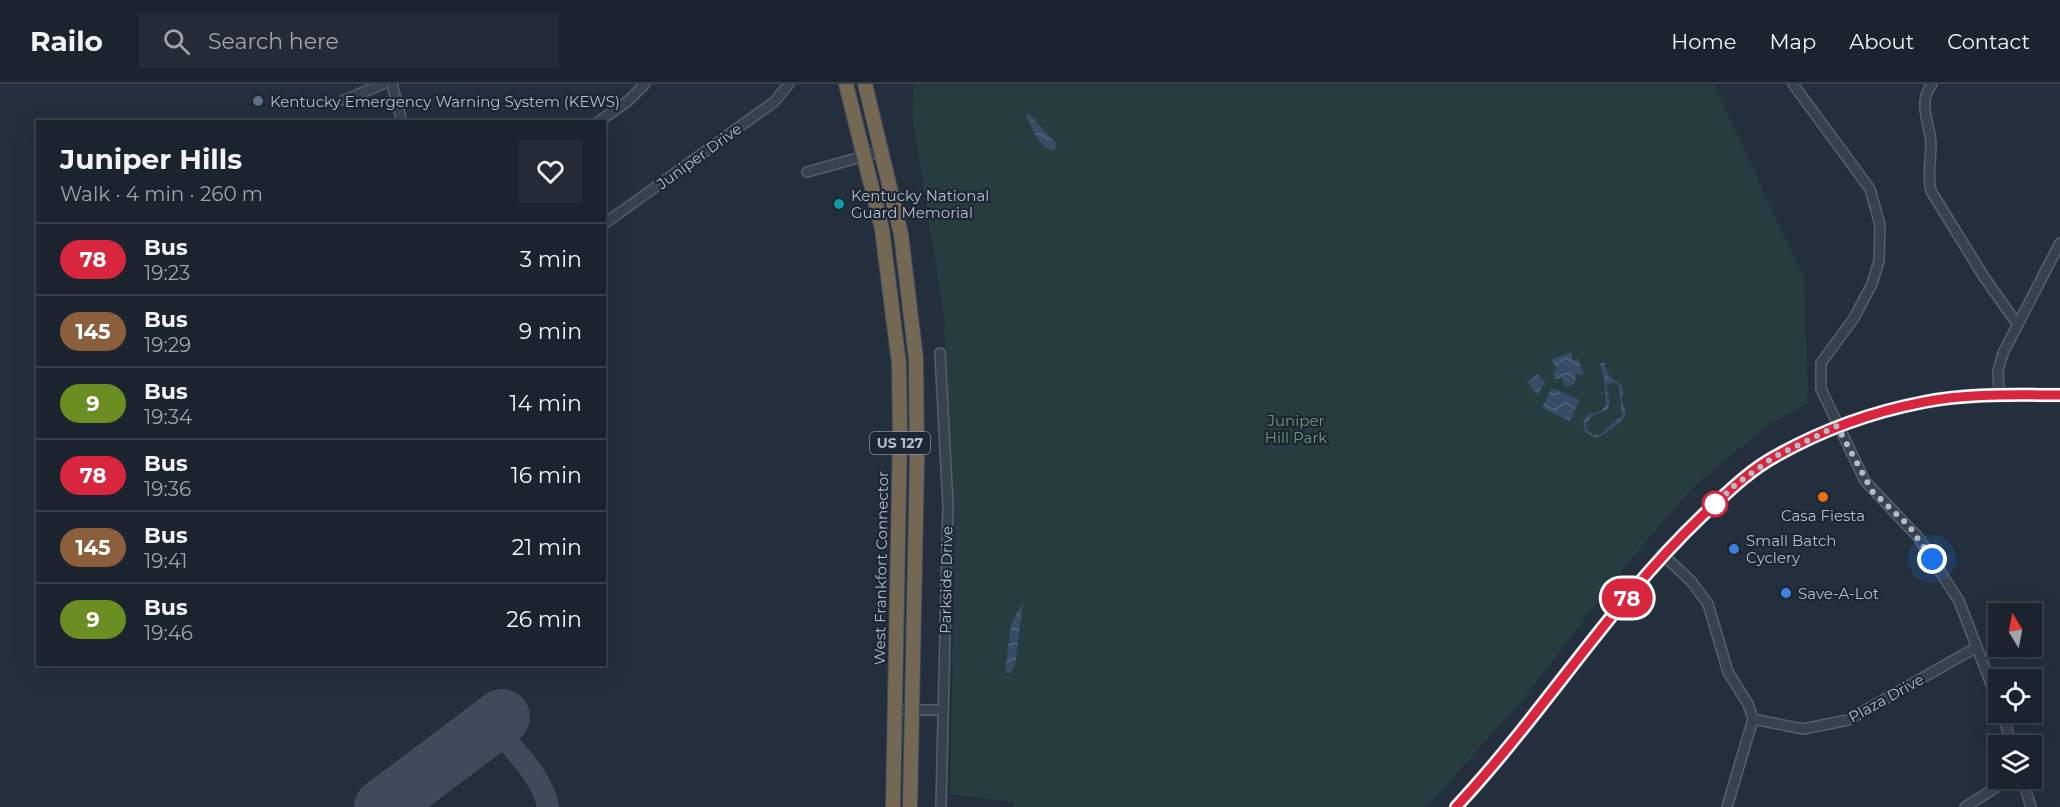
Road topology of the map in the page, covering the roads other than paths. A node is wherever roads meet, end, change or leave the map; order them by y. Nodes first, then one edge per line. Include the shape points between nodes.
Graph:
1 (383, 84) edge
2 (392, 84) edge
3 (645, 84) edge
4 (789, 84) edge
5 (846, 84) edge
6 (865, 84) edge
7 (1794, 84) edge
8 (1932, 84) edge
9 (344, 100) dead end
10 (401, 120) edge
11 (601, 120) edge
12 (883, 151) junction
13 (866, 155) junction
14 (807, 172) dead end
15 (606, 223) edge
16 (2060, 243) edge
17 (2018, 325) junction
18 (940, 353) dead end
19 (2000, 395) junction
20 (2060, 395) edge
21 (1837, 426) junction
22 (1662, 554) junction
23 (1977, 646) junction
24 (1988, 675) edge
25 (895, 710) junction
26 (912, 710) junction
27 (943, 710) junction
28 (1753, 719) junction
29 (1994, 789) edge
30 (2025, 789) edge
31 (893, 807) edge
32 (910, 807) edge
33 (941, 807) edge
34 (1456, 807) edge
35 (1727, 807) edge
36 (1965, 807) edge
37 (2031, 807) edge

1 - 9 street
2 - 10 street
3 - 11 street
4 - 15 street, Juniper Drive via 774,102
5 - 13 highway, West Frankfort Connector / US 127
6 - 12 highway, US 127
7 - 21 street via 1863,177 1878,213 1880,249 1872,284 1854,318 1825,354 1819,371 1821,389
8 - 17 street via 1924,106 1930,137 1931,191 1983,277
12 - 13 street
12 - 26 highway, US 127 via 904,251 916,359
13 - 14 street
13 - 25 highway, West Frankfort Connector / US 127 via 886,250 899,364
16 - 17 street
17 - 19 street via 2000,363
18 - 27 street, Parkside Drive via 948,506
19 - 20 main road
19 - 21 main road via 1926,402
21 - 22 main road via 1774,457 1735,485
21 - 23 street via 1872,491 1918,537 1959,601
22 - 28 street via 1691,581 1708,604 1728,672
22 - 34 main road via 1502,758
23 - 24 street
23 - 28 street, Plaza Drive via 1848,720 1796,729
25 - 26 street
25 - 31 highway, West Frankfort Connector / US 127
26 - 27 street
26 - 32 highway, US 127
27 - 33 street, Parkside Drive
28 - 35 street
29 - 36 street
30 - 37 street

